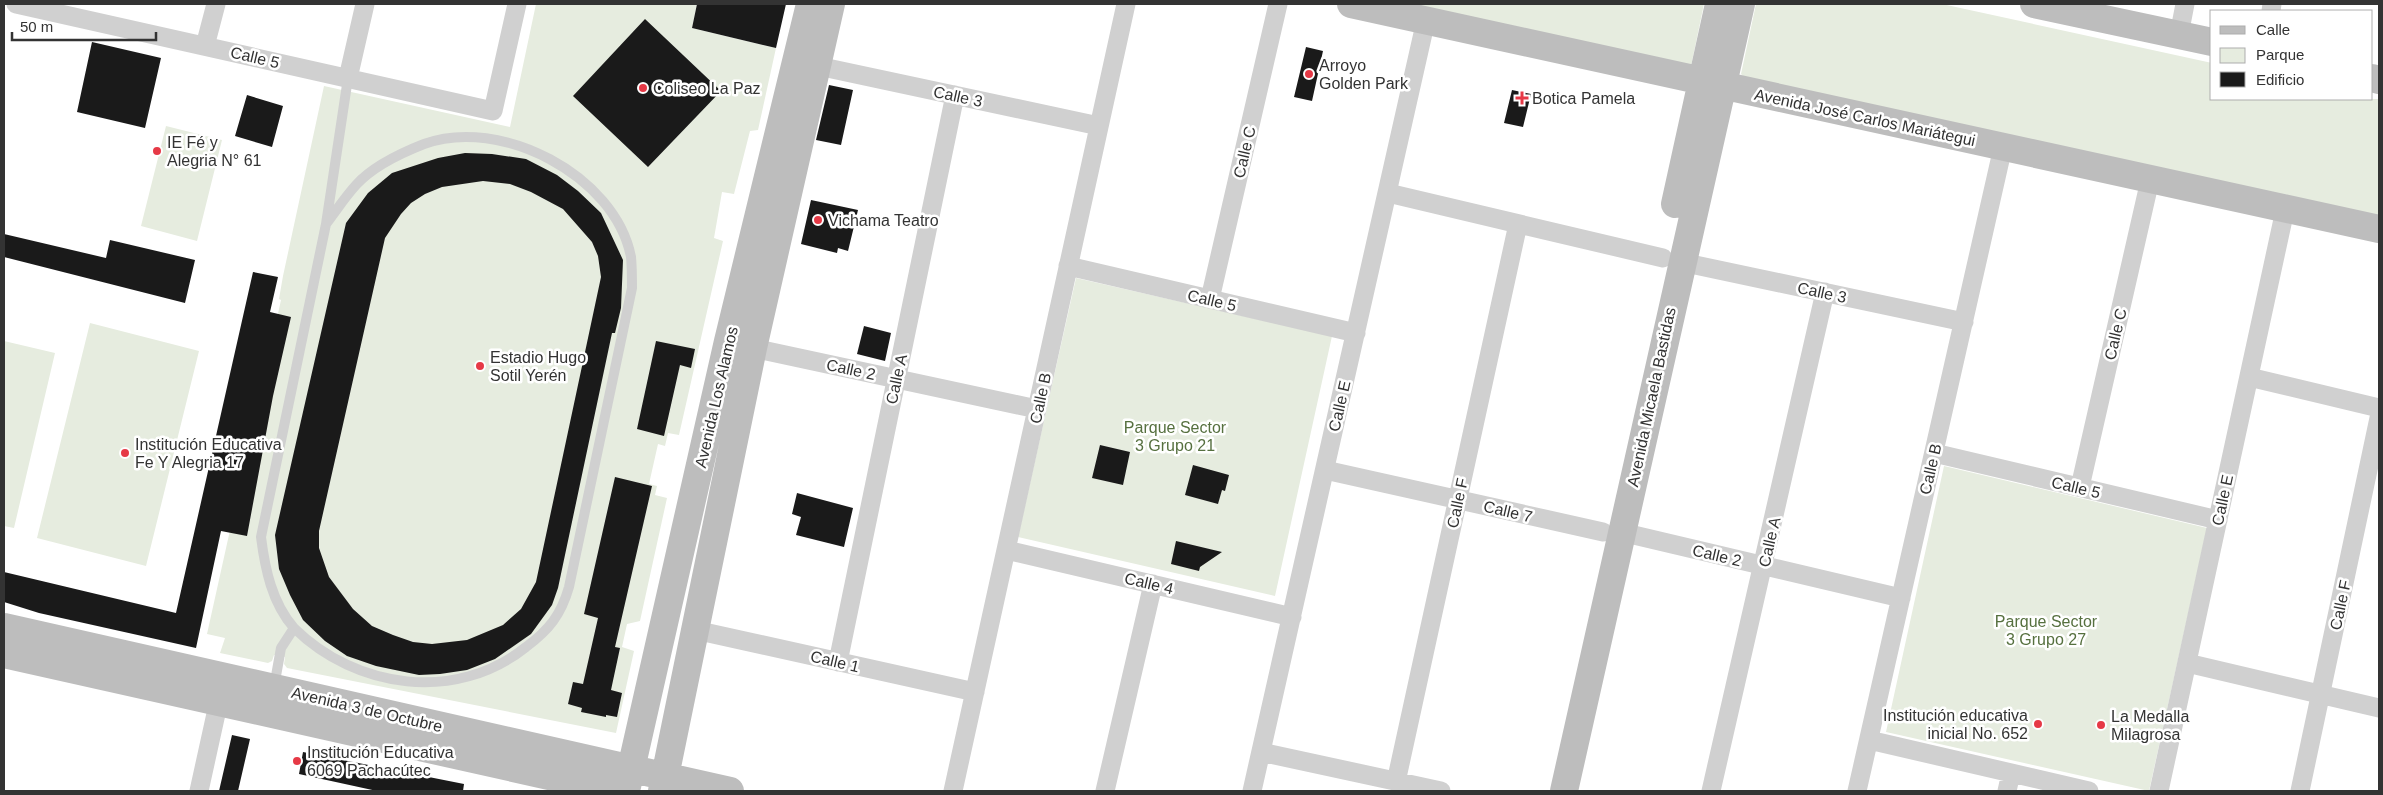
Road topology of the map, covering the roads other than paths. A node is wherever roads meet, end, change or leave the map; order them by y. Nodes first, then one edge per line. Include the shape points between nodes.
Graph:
1 (16, 4) edge
2 (216, 4) edge
3 (365, 4) edge
4 (517, 4) edge
5 (810, 4) edge
6 (831, 4) edge
7 (1126, 4) edge
8 (1278, 4) edge
9 (1351, 4) edge
10 (1719, 4) edge
11 (1740, 4) edge
12 (2034, 4) edge
13 (2186, 4) edge
14 (66, 9) edge
15 (1426, 20) junction
16 (2179, 35) junction
17 (2210, 42) edge
18 (205, 46) junction
19 (348, 78) junction
20 (807, 80) junction
21 (1713, 84) junction
22 (955, 95) junction
23 (1099, 126) junction
24 (2003, 147) junction
25 (2150, 180) junction
26 (1388, 194) junction
27 (2285, 210) junction
28 (326, 224) junction
29 (1518, 224) junction
30 (2379, 229) edge
31 (1672, 260) junction
32 (1068, 266) junction
33 (1825, 292) junction
34 (1210, 299) junction
35 (1964, 322) junction
36 (1356, 333) junction
37 (754, 348) junction
38 (2249, 378) junction
39 (896, 379) junction
40 (2379, 408) edge
41 (1037, 410) junction
42 (2379, 418) edge
43 (1934, 453) junction
44 (1325, 470) junction
45 (2080, 487) junction
46 (1458, 500) junction
47 (2218, 520) junction
48 (1612, 532) junction
49 (1006, 550) junction
50 (1763, 566) junction
51 (1152, 584) junction
52 (1901, 598) junction
53 (1292, 616) junction
54 (4, 627) edge
55 (294, 628) junction
56 (695, 630) junction
57 (4, 654) edge
58 (838, 662) junction
59 (2187, 663) junction
60 (274, 688) junction
61 (221, 690) junction
62 (975, 692) junction
63 (2321, 695) junction
64 (2379, 708) edge
65 (1869, 740) junction
66 (1261, 752) junction
67 (2011, 773) junction
68 (1396, 782) junction
69 (624, 784) edge
70 (663, 784) edge
71 (199, 791) edge
72 (730, 791) edge
73 (953, 791) edge
74 (1105, 791) edge
75 (1252, 791) edge
76 (1441, 791) edge
77 (1544, 791) edge
78 (1564, 791) edge
79 (1711, 791) edge
80 (1857, 791) edge
81 (2007, 791) edge
82 (2089, 791) edge
83 (2159, 791) edge
84 (2300, 791) edge

1 - 14 street, Calle 5
2 - 18 street
3 - 19 street
4 - 19 street, Calle 5 via 493,111
5 - 20 street, Avenida Los Alamos
6 - 20 street, Avenida Los Alamos
7 - 23 street, Calle B
8 - 34 street, Calle C
9 - 15 street, Avenida José Carlos Mariátegui
10 - 21 street, Avenida Micaela Bastidas
11 - 21 street, Avenida Micaela Bastidas
12 - 16 street
13 - 16 street
14 - 18 street, Calle 5
15 - 21 street, Avenida José Carlos Mariátegui
15 - 26 street, Calle E
16 - 17 street
18 - 19 street, Calle 5
19 - 28 lane
20 - 22 street, Calle 3
20 - 37 street, Avenida Los Alamos
20 - 69 street, Avenida Los Alamos via 728,341
21 - 24 street, Avenida José Carlos Mariátegui
21 - 31 street, Avenida Micaela Bastidas
22 - 23 street, Calle 3
22 - 39 street, Calle A
23 - 32 street, Calle B
24 - 25 street, Avenida José Carlos Mariátegui
24 - 35 street, Calle B
25 - 27 street, Avenida José Carlos Mariátegui
25 - 45 street, Calle C
26 - 29 street, Calle 3
26 - 36 street, Calle E
27 - 30 street, Avenida José Carlos Mariátegui
27 - 38 street, Calle E
28 - 55 lane via 261,537 265,570 286,619
28 - 55 lane via 357,184 403,153 454,136 508,143 565,167 592,190 622,235 630,257 632,288 569,587 551,627 507,662 453,682 385,677 346,665 313,646
29 - 31 street, Calle 3
29 - 46 street, Calle F
31 - 33 street, Calle 3
31 - 48 street, Avenida Micaela Bastidas
32 - 34 street, Calle 5
32 - 41 street, Calle B
33 - 35 street, Calle 3
33 - 50 street, Calle A
34 - 36 street, Calle 5
35 - 43 street, Calle B
36 - 44 street, Calle E
37 - 39 street, Calle 2
37 - 56 street, Avenida Los Alamos
38 - 40 street
38 - 47 street, Calle E
39 - 41 street, Calle 2
39 - 58 street, Calle A
41 - 49 street, Calle B
42 - 63 street, Calle F
43 - 45 street, Calle 5
43 - 52 street, Calle B
44 - 46 street, Calle 7
44 - 53 street, Calle E
45 - 47 street, Calle 5
46 - 48 street, Calle 7
46 - 68 street, Calle F
47 - 59 street, Calle E
48 - 50 street, Calle 2
48 - 77 street, Avenida Micaela Bastidas
48 - 78 street, Avenida Micaela Bastidas
49 - 51 street, Calle 4
49 - 62 street, Calle B
50 - 52 street, Calle 2
50 - 79 street, Calle A
51 - 53 street, Calle 4
51 - 74 street
52 - 65 street, Calle B
53 - 66 street, Calle E
54 - 61 street, Avenida 3 de Octubre
55 - 60 lane via 281,648
56 - 58 street, Calle 1
56 - 70 street, Avenida Los Alamos
57 - 61 street, Avenida 3 de Octubre
58 - 62 street, Calle 1
59 - 63 street
59 - 83 street, Calle E
60 - 61 street, Avenida 3 de Octubre
60 - 69 street, Avenida 3 de Octubre
61 - 69 street, Avenida 3 de Octubre
61 - 71 street
62 - 73 street, Calle B
63 - 64 street
63 - 84 street, Calle F
65 - 67 street
65 - 80 street, Calle B
66 - 68 street
66 - 75 street, Calle E
67 - 81 street
67 - 82 street
68 - 76 street
69 - 70 street, Avenida 3 de Octubre
70 - 72 street, Avenida 3 de Octubre

